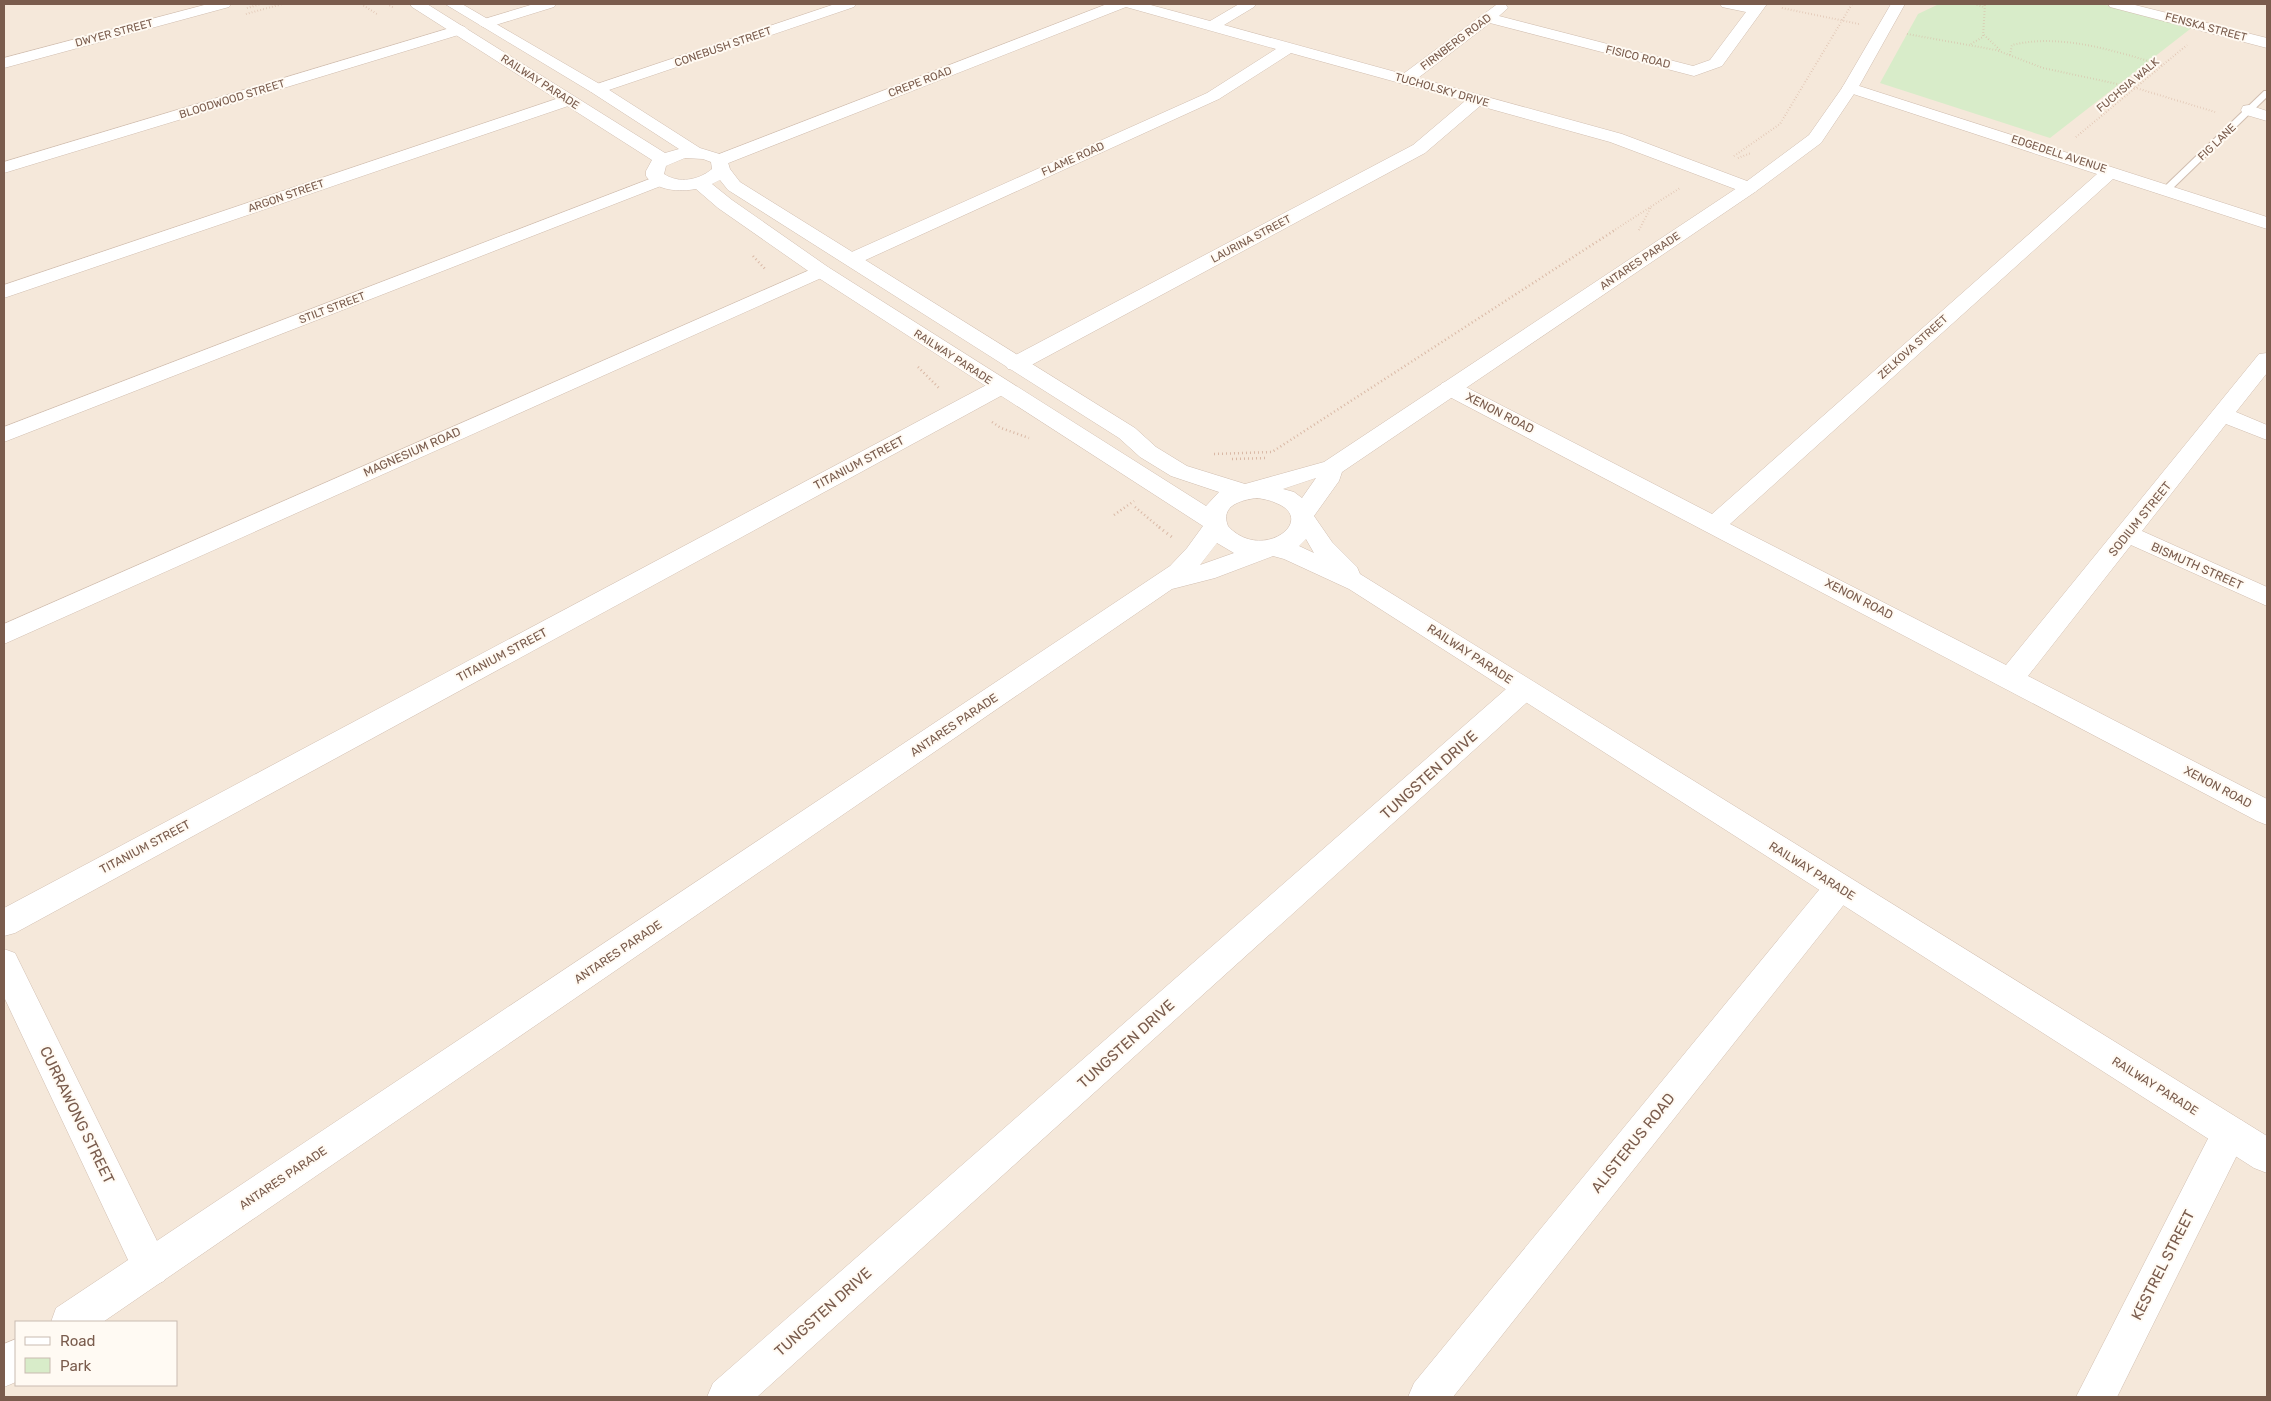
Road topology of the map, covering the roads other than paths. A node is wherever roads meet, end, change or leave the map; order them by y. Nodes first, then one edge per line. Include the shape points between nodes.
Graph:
1 (224, 4) edge
2 (416, 4) edge
3 (452, 4) edge
4 (549, 4) edge
5 (849, 4) edge
6 (1120, 4) edge
7 (1131, 4) edge
8 (1249, 4) edge
9 (1506, 4) edge
10 (1727, 4) edge
11 (1898, 4) edge
12 (2115, 4) edge
13 (1759, 6) edge
14 (1488, 18) junction
15 (486, 23) junction
16 (1212, 26) junction
17 (460, 30) junction
18 (2267, 43) edge
19 (1288, 48) junction
20 (4, 63) edge
21 (1406, 80) junction
22 (1850, 88) junction
23 (597, 90) junction
24 (2267, 93) edge
25 (568, 100) junction
26 (1477, 100) junction
27 (2245, 115) junction
28 (2267, 116) edge
29 (696, 153) junction
30 (664, 160) junction
31 (720, 165) junction
32 (4, 168) edge
33 (2111, 171) junction
34 (660, 180) junction
35 (699, 182) junction
36 (1749, 188) junction
37 (2167, 189) junction
38 (2267, 223) edge
39 (852, 259) junction
40 (821, 272) junction
41 (4, 292) edge
42 (2267, 359) edge
43 (1016, 364) junction
44 (1000, 387) junction
45 (1450, 388) junction
46 (2223, 415) junction
47 (2267, 433) edge
48 (4, 435) edge
49 (1331, 468) junction
50 (1249, 491) junction
51 (1303, 518) junction
52 (1215, 524) junction
53 (1715, 524) junction
54 (2128, 534) junction
55 (1270, 548) junction
56 (1167, 581) junction
57 (1358, 583) junction
58 (2267, 597) edge
59 (4, 635) edge
60 (2011, 678) junction
61 (1524, 689) junction
62 (2267, 813) edge
63 (1839, 888) junction
64 (4, 923) edge
65 (4, 962) edge
66 (2230, 1133) junction
67 (2267, 1156) edge
68 (151, 1268) junction
69 (72, 1321) edge
70 (15, 1359) edge
71 (4, 1367) edge
72 (727, 1397) edge
73 (1428, 1397) edge
74 (2096, 1397) edge

1 - 20 street, DWYER STREET
2 - 17 street, RAILWAY PARADE
3 - 15 street, RAILWAY PARADE
4 - 15 street
5 - 23 street, CONEBUSH STREET
6 - 31 street, CREPE ROAD
7 - 16 street, TUCHOLSKY DRIVE
8 - 16 street
9 - 14 street, FIRNBERG ROAD
10 - 13 street
11 - 22 street, ANTARES PARADE
12 - 18 street, FENSKA STREET
13 - 14 street, FISICO ROAD via 1716,63 1694,71
14 - 21 street, FIRNBERG ROAD
15 - 23 street, RAILWAY PARADE
16 - 19 street, TUCHOLSKY DRIVE
17 - 25 street, RAILWAY PARADE
17 - 32 street, BLOODWOOD STREET
19 - 21 street, TUCHOLSKY DRIVE
19 - 39 street, FLAME ROAD via 1213,96
21 - 26 street, TUCHOLSKY DRIVE
22 - 33 street, EDGEDELL AVENUE
22 - 36 street, ANTARES PARADE via 1815,139
23 - 29 street, RAILWAY PARADE
24 - 27 lane, FIG LANE
25 - 30 street, RAILWAY PARADE
25 - 41 street, ARGON STREET
26 - 36 street, TUCHOLSKY DRIVE via 1616,138
26 - 43 street, LAURINA STREET via 1419,149
27 - 28 street
27 - 37 lane, FIG LANE
29 - 30 street
29 - 31 street via 707,154
30 - 34 street via 654,170
31 - 35 street, CREPE ROAD via 716,174
31 - 39 street via 734,186
33 - 37 street, EDGEDELL AVENUE
33 - 53 street, ZELKOVA STREET
34 - 35 street via 677,184
34 - 48 street, STILT STREET
35 - 40 street, RAILWAY PARADE
36 - 45 street, ANTARES PARADE
37 - 38 street, EDGEDELL AVENUE
39 - 43 street
40 - 44 street, RAILWAY PARADE
40 - 59 street, MAGNESIUM ROAD
42 - 46 street, SODIUM STREET
43 - 50 street via 1179,471
44 - 52 street, RAILWAY PARADE
44 - 64 street, TITANIUM STREET
45 - 49 street, ANTARES PARADE
45 - 53 street, XENON ROAD
46 - 47 street
46 - 54 street, SODIUM STREET
49 - 50 street, ANTARES PARADE
49 - 51 street via 1327,481
50 - 51 street via 1285,497 1293,502
50 - 52 street via 1229,496 1219,503 1214,512
51 - 55 street via 1302,530 1296,538 1286,545
51 - 57 street, RAILWAY PARADE via 1324,547
52 - 55 street via 1219,532 1242,546
52 - 56 street, ANTARES PARADE via 1196,554
53 - 60 street, XENON ROAD
54 - 58 street, BISMUTH STREET
54 - 60 street, SODIUM STREET
55 - 56 street, ANTARES PARADE via 1220,569
55 - 57 street, RAILWAY PARADE via 1292,552
56 - 68 street, ANTARES PARADE
57 - 61 street, RAILWAY PARADE
60 - 62 street, XENON ROAD
61 - 63 street, RAILWAY PARADE
61 - 72 street, TUNGSTEN DRIVE
63 - 66 street, RAILWAY PARADE
63 - 73 street, ALISTERUS ROAD
65 - 68 street, CURRAWONG STREET
66 - 67 street, RAILWAY PARADE
66 - 74 street, KESTREL STREET
68 - 69 street, ANTARES PARADE
70 - 71 street

